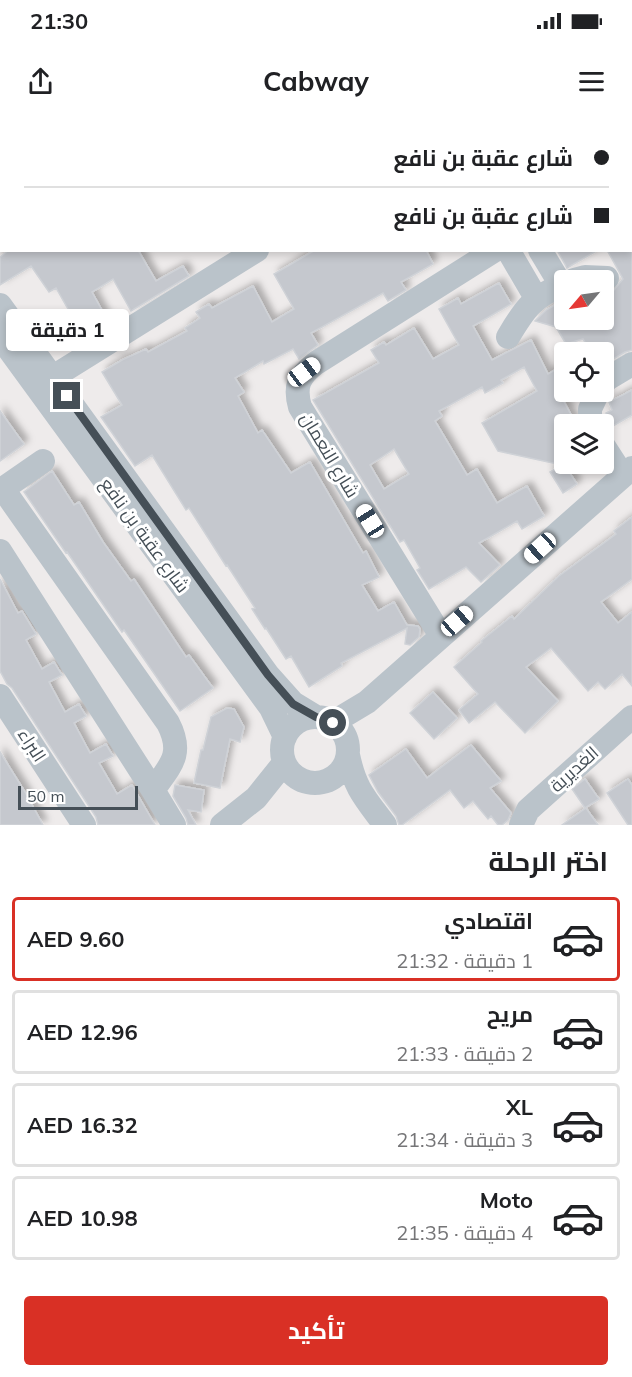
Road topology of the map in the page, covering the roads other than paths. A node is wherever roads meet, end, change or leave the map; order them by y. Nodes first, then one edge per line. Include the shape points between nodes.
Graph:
1 (254, 252) edge
2 (492, 252) edge
3 (509, 252) edge
4 (542, 252) edge
5 (556, 270) edge
6 (554, 289) edge
7 (536, 298) junction
8 (0, 305) edge
9 (0, 337) edge
10 (508, 337) dead end
11 (632, 364) edge
12 (614, 374) edge
13 (43, 379) junction
14 (614, 457) edge
15 (43, 461) dead end
16 (628, 472) edge
17 (2, 490) edge
18 (0, 551) edge
19 (441, 636) junction
20 (3, 707) edge
21 (632, 717) edge
22 (335, 733) junction
23 (285, 737) junction
24 (290, 770) junction
25 (322, 783) junction
26 (153, 790) junction
27 (84, 825) edge
28 (174, 825) edge
29 (222, 825) edge
30 (369, 825) edge
31 (385, 825) edge
32 (520, 825) edge

1 - 13 street
2 - 19 street, شارع النعمان via 316,363 304,372 298,384 300,407
3 - 7 street
4 - 5 street
6 - 7 street
7 - 10 street
8 - 13 street, شارع عقبة بن نافع
9 - 13 street, شارع عقبة بن نافع
11 - 12 street
13 - 22 street, شارع عقبة بن نافع via 268,675 293,704
13 - 23 street, شارع عقبة بن نافع via 271,708
14 - 16 street
15 - 17 street
16 - 19 street
17 - 26 street via 174,734 175,759
18 - 26 street
19 - 22 street
20 - 27 street, البراء
21 - 32 street, الغديرية via 528,810
22 - 23 street via 303,719
22 - 25 street via 343,767
22 - 31 street via 358,789
23 - 24 street via 282,745
24 - 25 street via 309,783
24 - 29 street
25 - 30 street via 341,791
26 - 28 street

